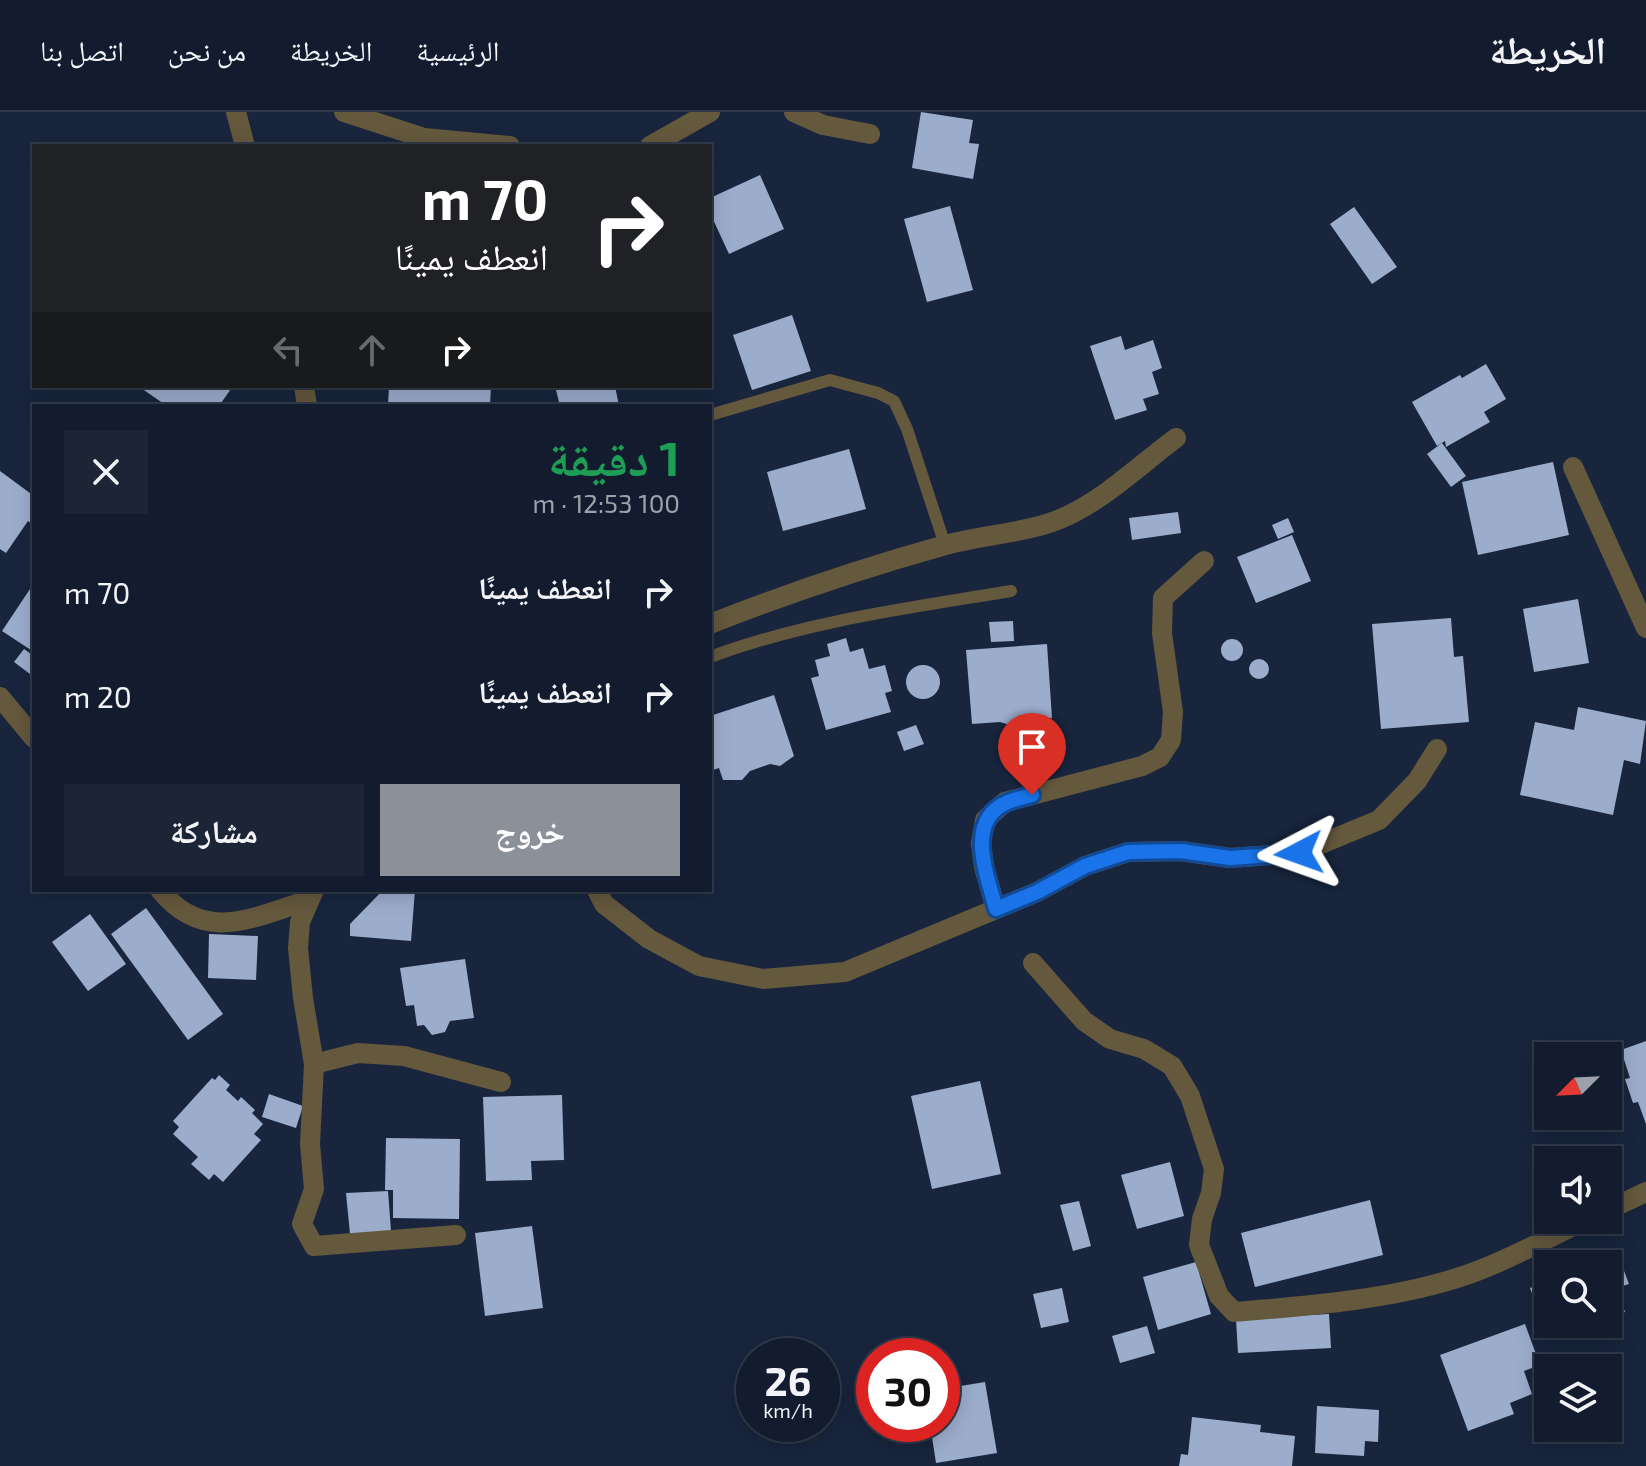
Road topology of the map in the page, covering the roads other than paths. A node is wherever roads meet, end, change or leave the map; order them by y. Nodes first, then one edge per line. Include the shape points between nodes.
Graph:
1 (236, 112) edge
2 (344, 112) edge
3 (710, 112) edge
4 (794, 112) edge
5 (870, 134) dead end
6 (244, 144) edge
7 (488, 144) edge
8 (654, 144) edge
9 (712, 414) edge
10 (1176, 438) dead end
11 (1573, 467) dead end
12 (945, 545) junction
13 (1204, 561) dead end
14 (1011, 591) dead end
15 (712, 623) edge
16 (1646, 628) edge
17 (712, 656) edge
18 (0, 697) edge
19 (32, 736) edge
20 (1437, 749) dead end
21 (162, 892) edge
22 (598, 892) edge
23 (312, 895) edge
24 (996, 909) junction
25 (1033, 963) dead end
26 (314, 1064) junction
27 (501, 1082) dead end
28 (1646, 1192) edge
29 (1622, 1203) edge
30 (1558, 1234) edge
31 (456, 1235) dead end

1 - 6 street
2 - 7 street via 424,138
3 - 8 street
4 - 5 street via 823,125
9 - 12 lane via 830,380 894,401
10 - 12 street via 1066,516
11 - 16 street
12 - 15 street
13 - 24 street via 1163,598 1171,740 1160,757 1142,766 1005,802 985,820 981,843
14 - 17 lane via 825,623
18 - 19 street
20 - 24 street via 1417,781 1379,820 1299,853 1230,858 1181,851 1128,852 1085,866
21 - 23 street via 203,922 234,924
22 - 24 street via 604,904 649,939 699,966 763,979 845,972
23 - 26 street via 300,922 298,948
25 - 30 street via 1084,1021 1110,1039 1144,1049 1172,1066 1190,1096 1214,1169 1199,1245 1219,1296 1234,1312 1422,1288 1505,1261
26 - 27 street via 358,1053 404,1056
26 - 31 street via 314,1189 302,1224 314,1246
28 - 29 street

